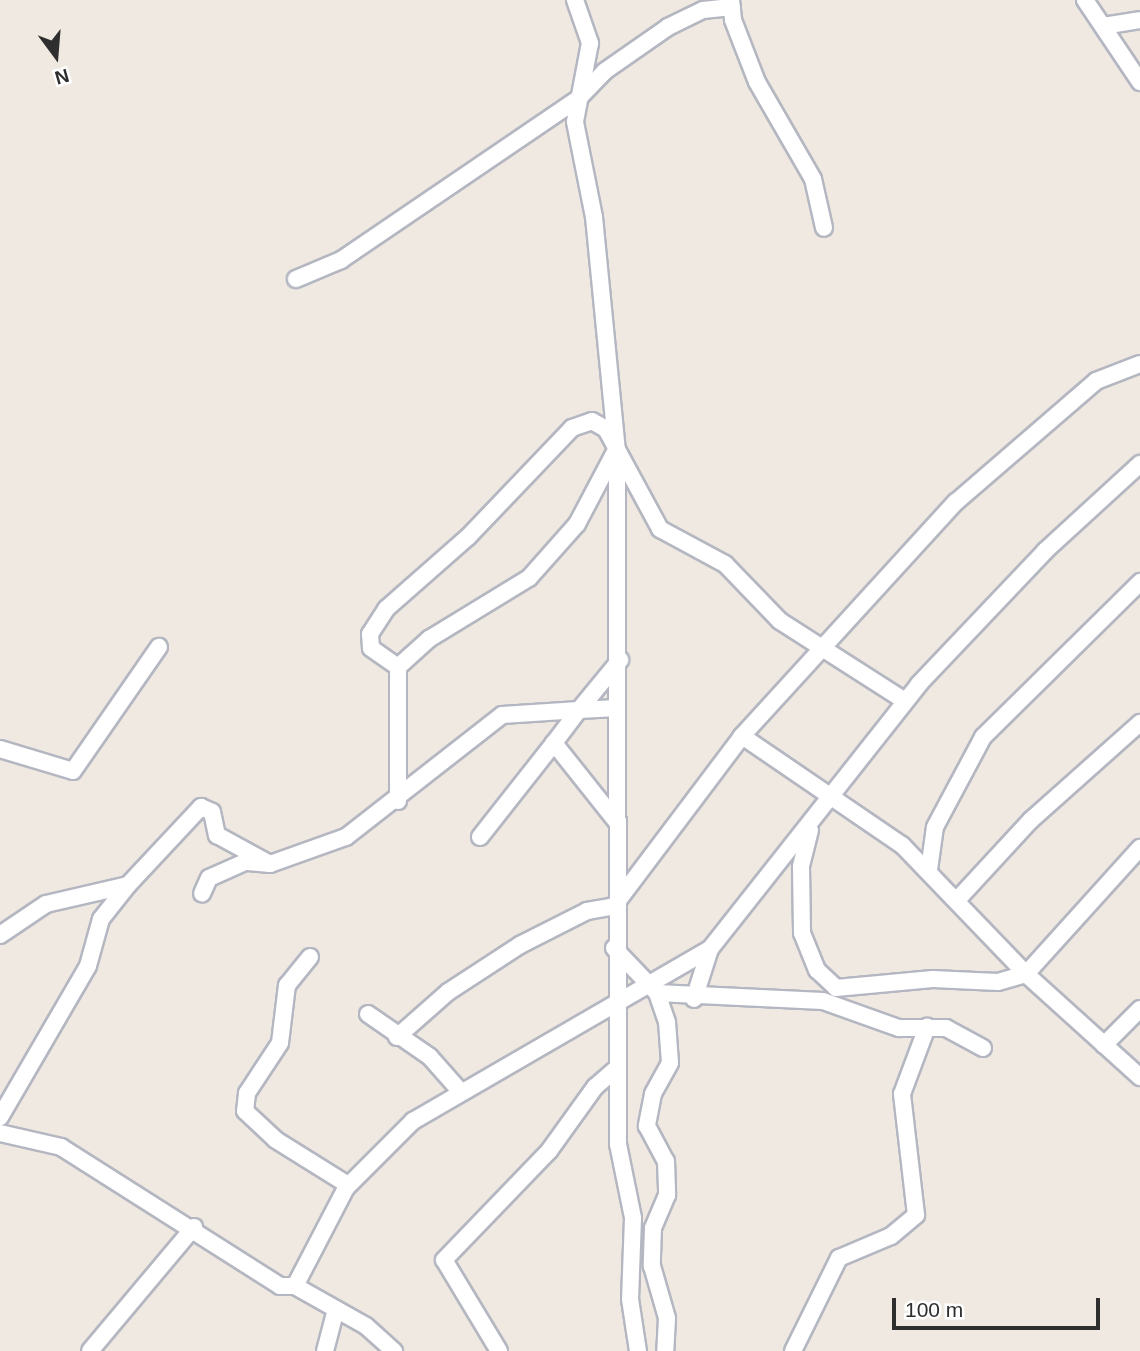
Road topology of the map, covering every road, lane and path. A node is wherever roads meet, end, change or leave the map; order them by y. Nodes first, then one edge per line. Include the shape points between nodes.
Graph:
1 (575, 0) edge
2 (1085, 0) edge
3 (732, 3) edge
4 (1140, 20) edge
5 (1103, 26) junction
6 (1140, 82) edge
7 (578, 99) junction
8 (824, 228) dead end
9 (296, 279) dead end
10 (1140, 364) edge
11 (617, 450) junction
12 (1140, 464) edge
13 (1140, 582) edge
14 (824, 645) junction
15 (159, 648) dead end
16 (620, 660) junction
17 (398, 667) junction
18 (905, 701) junction
19 (617, 708) junction
20 (579, 710) junction
21 (1140, 723) edge
22 (742, 736) junction
23 (554, 743) junction
24 (0, 749) edge
25 (832, 796) junction
26 (398, 801) junction
27 (814, 817) junction
28 (616, 821) junction
29 (480, 837) dead end
30 (1140, 848) edge
31 (270, 864) junction
32 (929, 870) junction
33 (128, 885) junction
34 (201, 894) dead end
35 (958, 899) junction
36 (614, 906) junction
37 (0, 934) edge
38 (614, 948) junction
39 (710, 949) junction
40 (310, 957) dead end
41 (1026, 974) junction
42 (652, 992) junction
43 (619, 999) junction
44 (694, 999) junction
45 (1140, 1009) edge
46 (368, 1014) dead end
47 (927, 1027) junction
48 (397, 1037) junction
49 (1104, 1045) junction
50 (983, 1048) dead end
51 (617, 1068) junction
52 (1140, 1077) edge
53 (461, 1092) junction
54 (0, 1117) edge
55 (0, 1133) edge
56 (18, 1133) junction
57 (0, 1145) edge
58 (348, 1185) junction
59 (194, 1227) junction
60 (305, 1268) junction
61 (295, 1286) junction
62 (319, 1300) junction
63 (336, 1309) junction
64 (90, 1351) edge
65 (325, 1351) edge
66 (394, 1351) edge
67 (499, 1351) edge
68 (638, 1351) edge
69 (665, 1351) edge
70 (793, 1351) edge

1 - 7 street via 590,43
2 - 5 street
3 - 7 street via 703,10 668,27 605,71
3 - 8 street via 762,93 813,179
4 - 5 street
5 - 6 street
7 - 9 street via 341,260
7 - 11 street via 575,122 594,217
10 - 14 street via 1096,381 956,502
11 - 14 street via 660,529 725,564 772,615
11 - 16 street
11 - 17 street via 577,524 529,578 429,639
11 - 17 street via 606,429 592,421 572,428 468,537 386,609 370,634 370,648
12 - 18 street via 1045,551
13 - 32 street via 983,737 935,827
14 - 18 street
14 - 22 street
15 - 24 street via 73,771
16 - 19 street
16 - 20 street
17 - 26 street
18 - 25 street
19 - 20 street
19 - 28 street
20 - 23 street
20 - 26 street via 502,715
21 - 35 street via 1031,820
22 - 25 street
22 - 36 street
23 - 28 street
23 - 29 street
25 - 27 street
25 - 32 street
26 - 31 street via 325,850
27 - 39 street
27 - 41 street via 801,867 799,914 811,959 836,988 933,979 998,982
28 - 36 street
30 - 41 street
31 - 33 street via 217,835 212,813 201,807
31 - 34 street via 245,862 209,878
32 - 35 street
33 - 37 street via 47,904
33 - 54 street via 102,919 78,985
35 - 41 street
36 - 38 street
36 - 48 street via 587,911 520,946 448,992
38 - 42 street
38 - 43 street
39 - 42 street
39 - 44 street
40 - 58 street via 287,985 281,1043 247,1093 245,1111 266,1133
41 - 49 street
42 - 43 street
42 - 44 street
42 - 69 street via 667,1022 670,1063 653,1094 647,1126 666,1161 667,1195 653,1228 652,1266 667,1318
43 - 51 street
43 - 53 street
44 - 47 street via 823,1001 899,1028
45 - 49 street
46 - 48 street
47 - 50 street via 946,1028
47 - 70 street via 902,1094 916,1215 891,1236 839,1258
48 - 53 street via 430,1057
49 - 52 street
51 - 67 street via 595,1087 549,1151 444,1260
51 - 68 street via 618,1144 633,1218 630,1299
53 - 58 street via 413,1121
55 - 56 street
56 - 57 street
56 - 59 street via 61,1147
58 - 60 street
59 - 61 street via 280,1286
59 - 64 street
60 - 61 street
60 - 62 street
61 - 62 street
62 - 63 street
63 - 65 street
63 - 66 street

